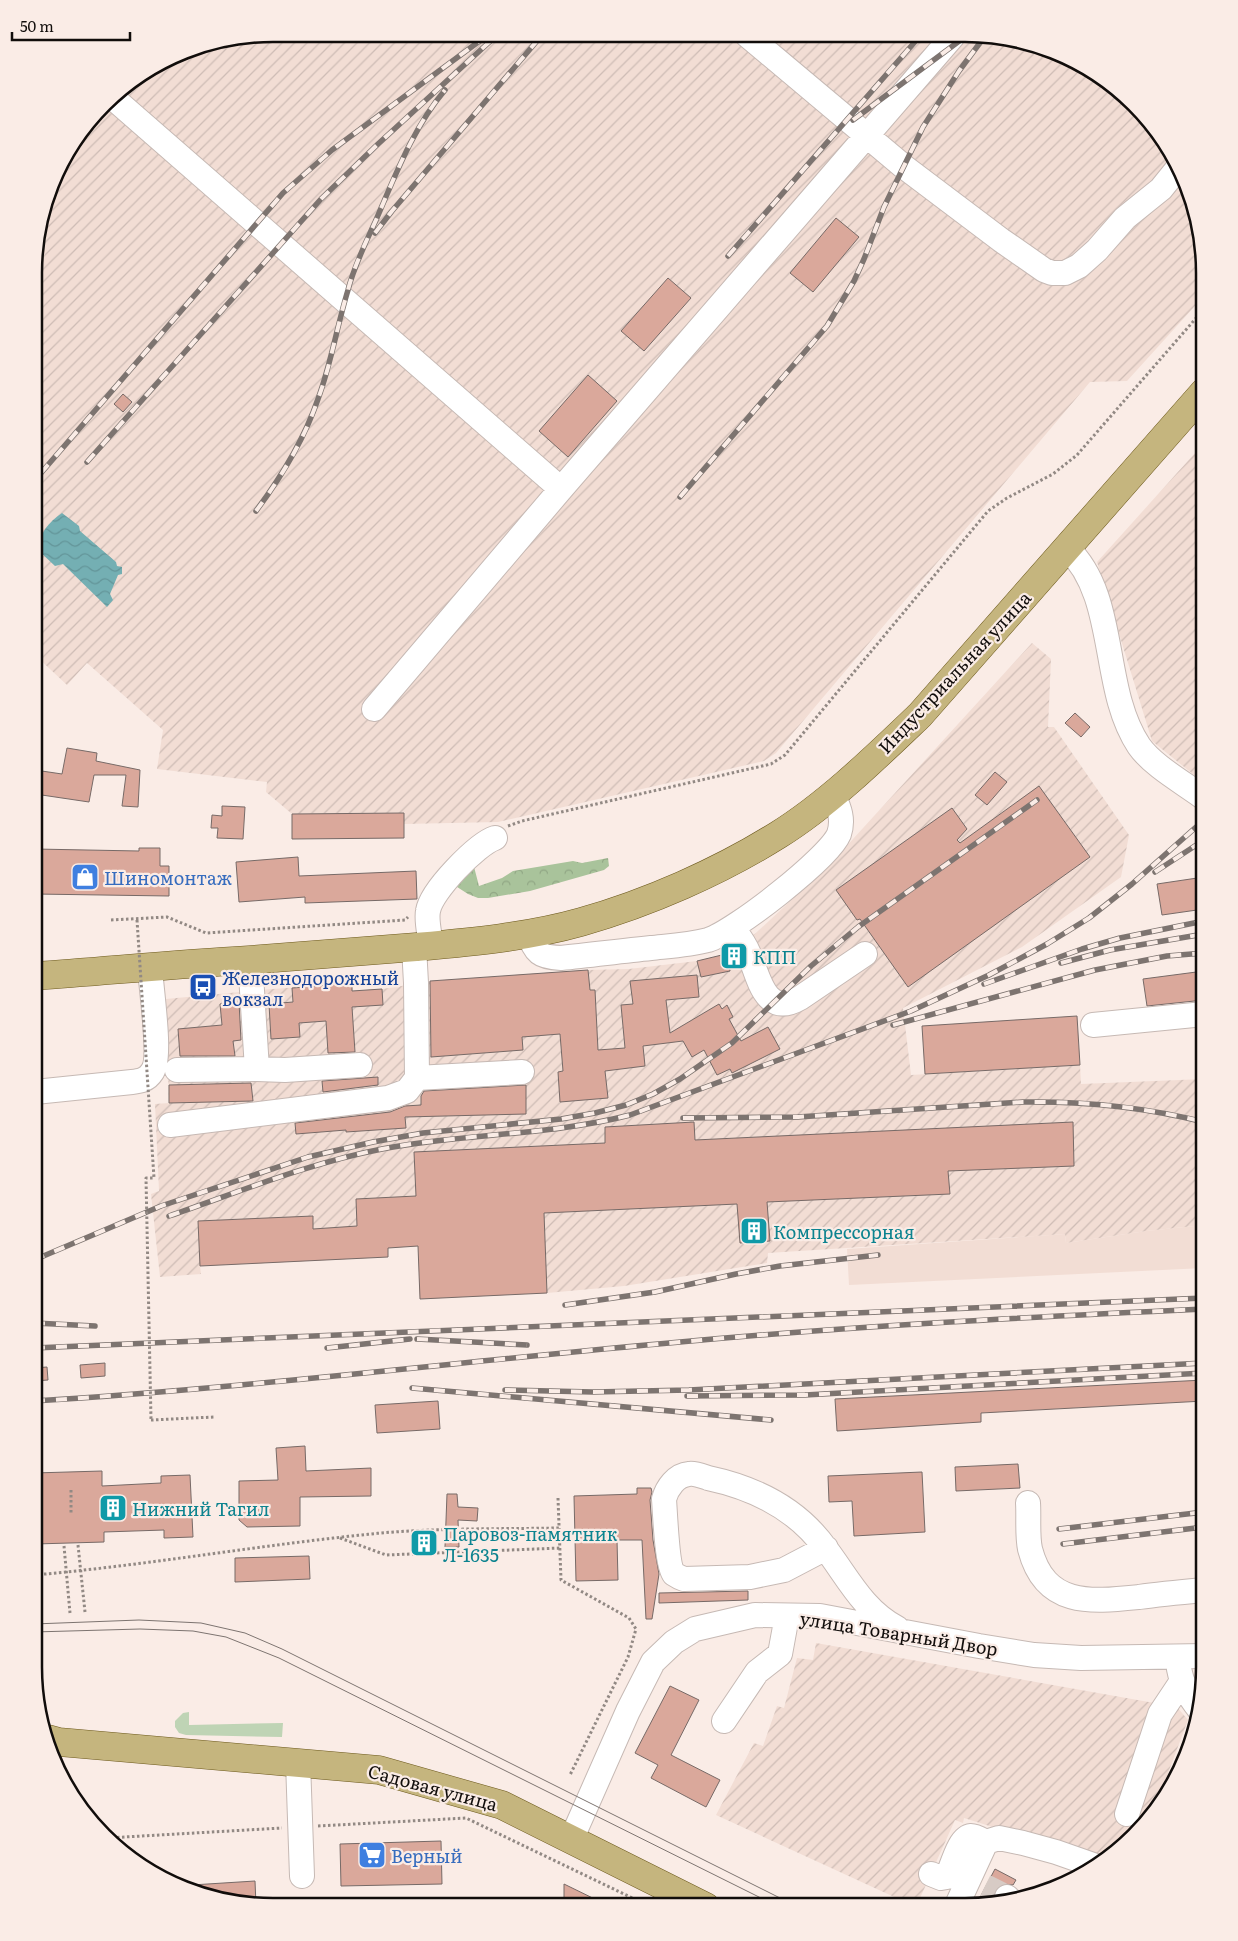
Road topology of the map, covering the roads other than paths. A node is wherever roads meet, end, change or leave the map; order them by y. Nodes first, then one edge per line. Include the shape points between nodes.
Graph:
1 (755, 42) edge
2 (948, 42) edge
3 (118, 102) edge
4 (867, 137) junction
5 (1173, 174) edge
6 (1196, 401) edge
7 (561, 489) junction
8 (1067, 548) junction
9 (374, 709) dead end
10 (1196, 792) edge
11 (833, 794) junction
12 (500, 832) road end
13 (733, 928) junction
14 (529, 934) junction
15 (422, 946) junction
16 (865, 954) dead end
17 (250, 960) junction
18 (150, 968) junction
19 (42, 976) edge
20 (1196, 1015) edge
21 (1093, 1025) dead end
22 (360, 1065) dead end
23 (257, 1069) junction
24 (177, 1070) dead end
25 (522, 1072) dead end
26 (418, 1078) junction
27 (42, 1091) edge
28 (170, 1125) dead end
29 (1028, 1503) dead end
30 (826, 1548) junction
31 (1196, 1591) edge
32 (787, 1616) junction
33 (905, 1632) junction
34 (1196, 1656) edge
35 (1177, 1657) junction
36 (1182, 1681) junction
37 (1193, 1701) edge
38 (724, 1721) dead end
39 (55, 1741) edge
40 (298, 1762) junction
41 (1127, 1814) dead end
42 (571, 1840) junction
43 (986, 1842) junction
44 (1088, 1863) edge
45 (931, 1874) dead end
46 (302, 1876) dead end
47 (690, 1898) edge
48 (964, 1898) edge

1 - 4 street
2 - 4 street
3 - 7 street
4 - 5 street via 1001,240 1052,273 1066,273 1079,266
4 - 7 street
6 - 8 main road, Индустриальная улица
7 - 9 street
8 - 10 street via 1084,567 1091,582 1116,691 1134,737 1147,755
8 - 11 main road, Индустриальная улица via 920,714
11 - 13 street via 842,820 835,843
11 - 14 main road, Индустриальная улица via 779,834 704,874 620,910
12 - 15 street via 434,882
13 - 14 street via 697,943 561,958 540,954
13 - 16 street via 744,942 760,984 780,1005 800,998
14 - 15 main road, Индустриальная улица
15 - 17 main road, Индустриальная улица
15 - 26 street via 416,983
17 - 18 main road, Индустриальная улица
17 - 23 street
18 - 19 main road, Индустриальная улица
18 - 27 street via 157,1059 151,1074 145,1080
20 - 21 street
22 - 23 street
23 - 24 street
25 - 26 street
26 - 28 street via 407,1091 388,1098
29 - 31 street via 1030,1547 1037,1569 1052,1587 1072,1598 1099,1601
30 - 30 street via 802,1521 776,1502 727,1482 690,1474 680,1477 667,1489 664,1499 671,1570 684,1579 759,1575 784,1570
30 - 33 street via 849,1584 871,1608 886,1622
32 - 33 street, улица Товарный Двор via 820,1616
32 - 38 street via 780,1654 757,1672
32 - 42 street, улица Товарный Двор via 755,1615 695,1629 674,1642 653,1662
33 - 35 street, улица Товарный Двор via 1034,1654 1081,1658
34 - 35 street, улица Товарный Двор
35 - 36 street
36 - 37 street
36 - 41 street via 1160,1714
39 - 40 main road, Садовая улица
40 - 42 main road, Садовая улица via 389,1772 502,1805
40 - 46 street
42 - 47 main road, Садовая улица
43 - 44 street via 999,1838 1023,1842
43 - 45 street via 974,1836 966,1838 946,1877
43 - 48 street via 977,1883

